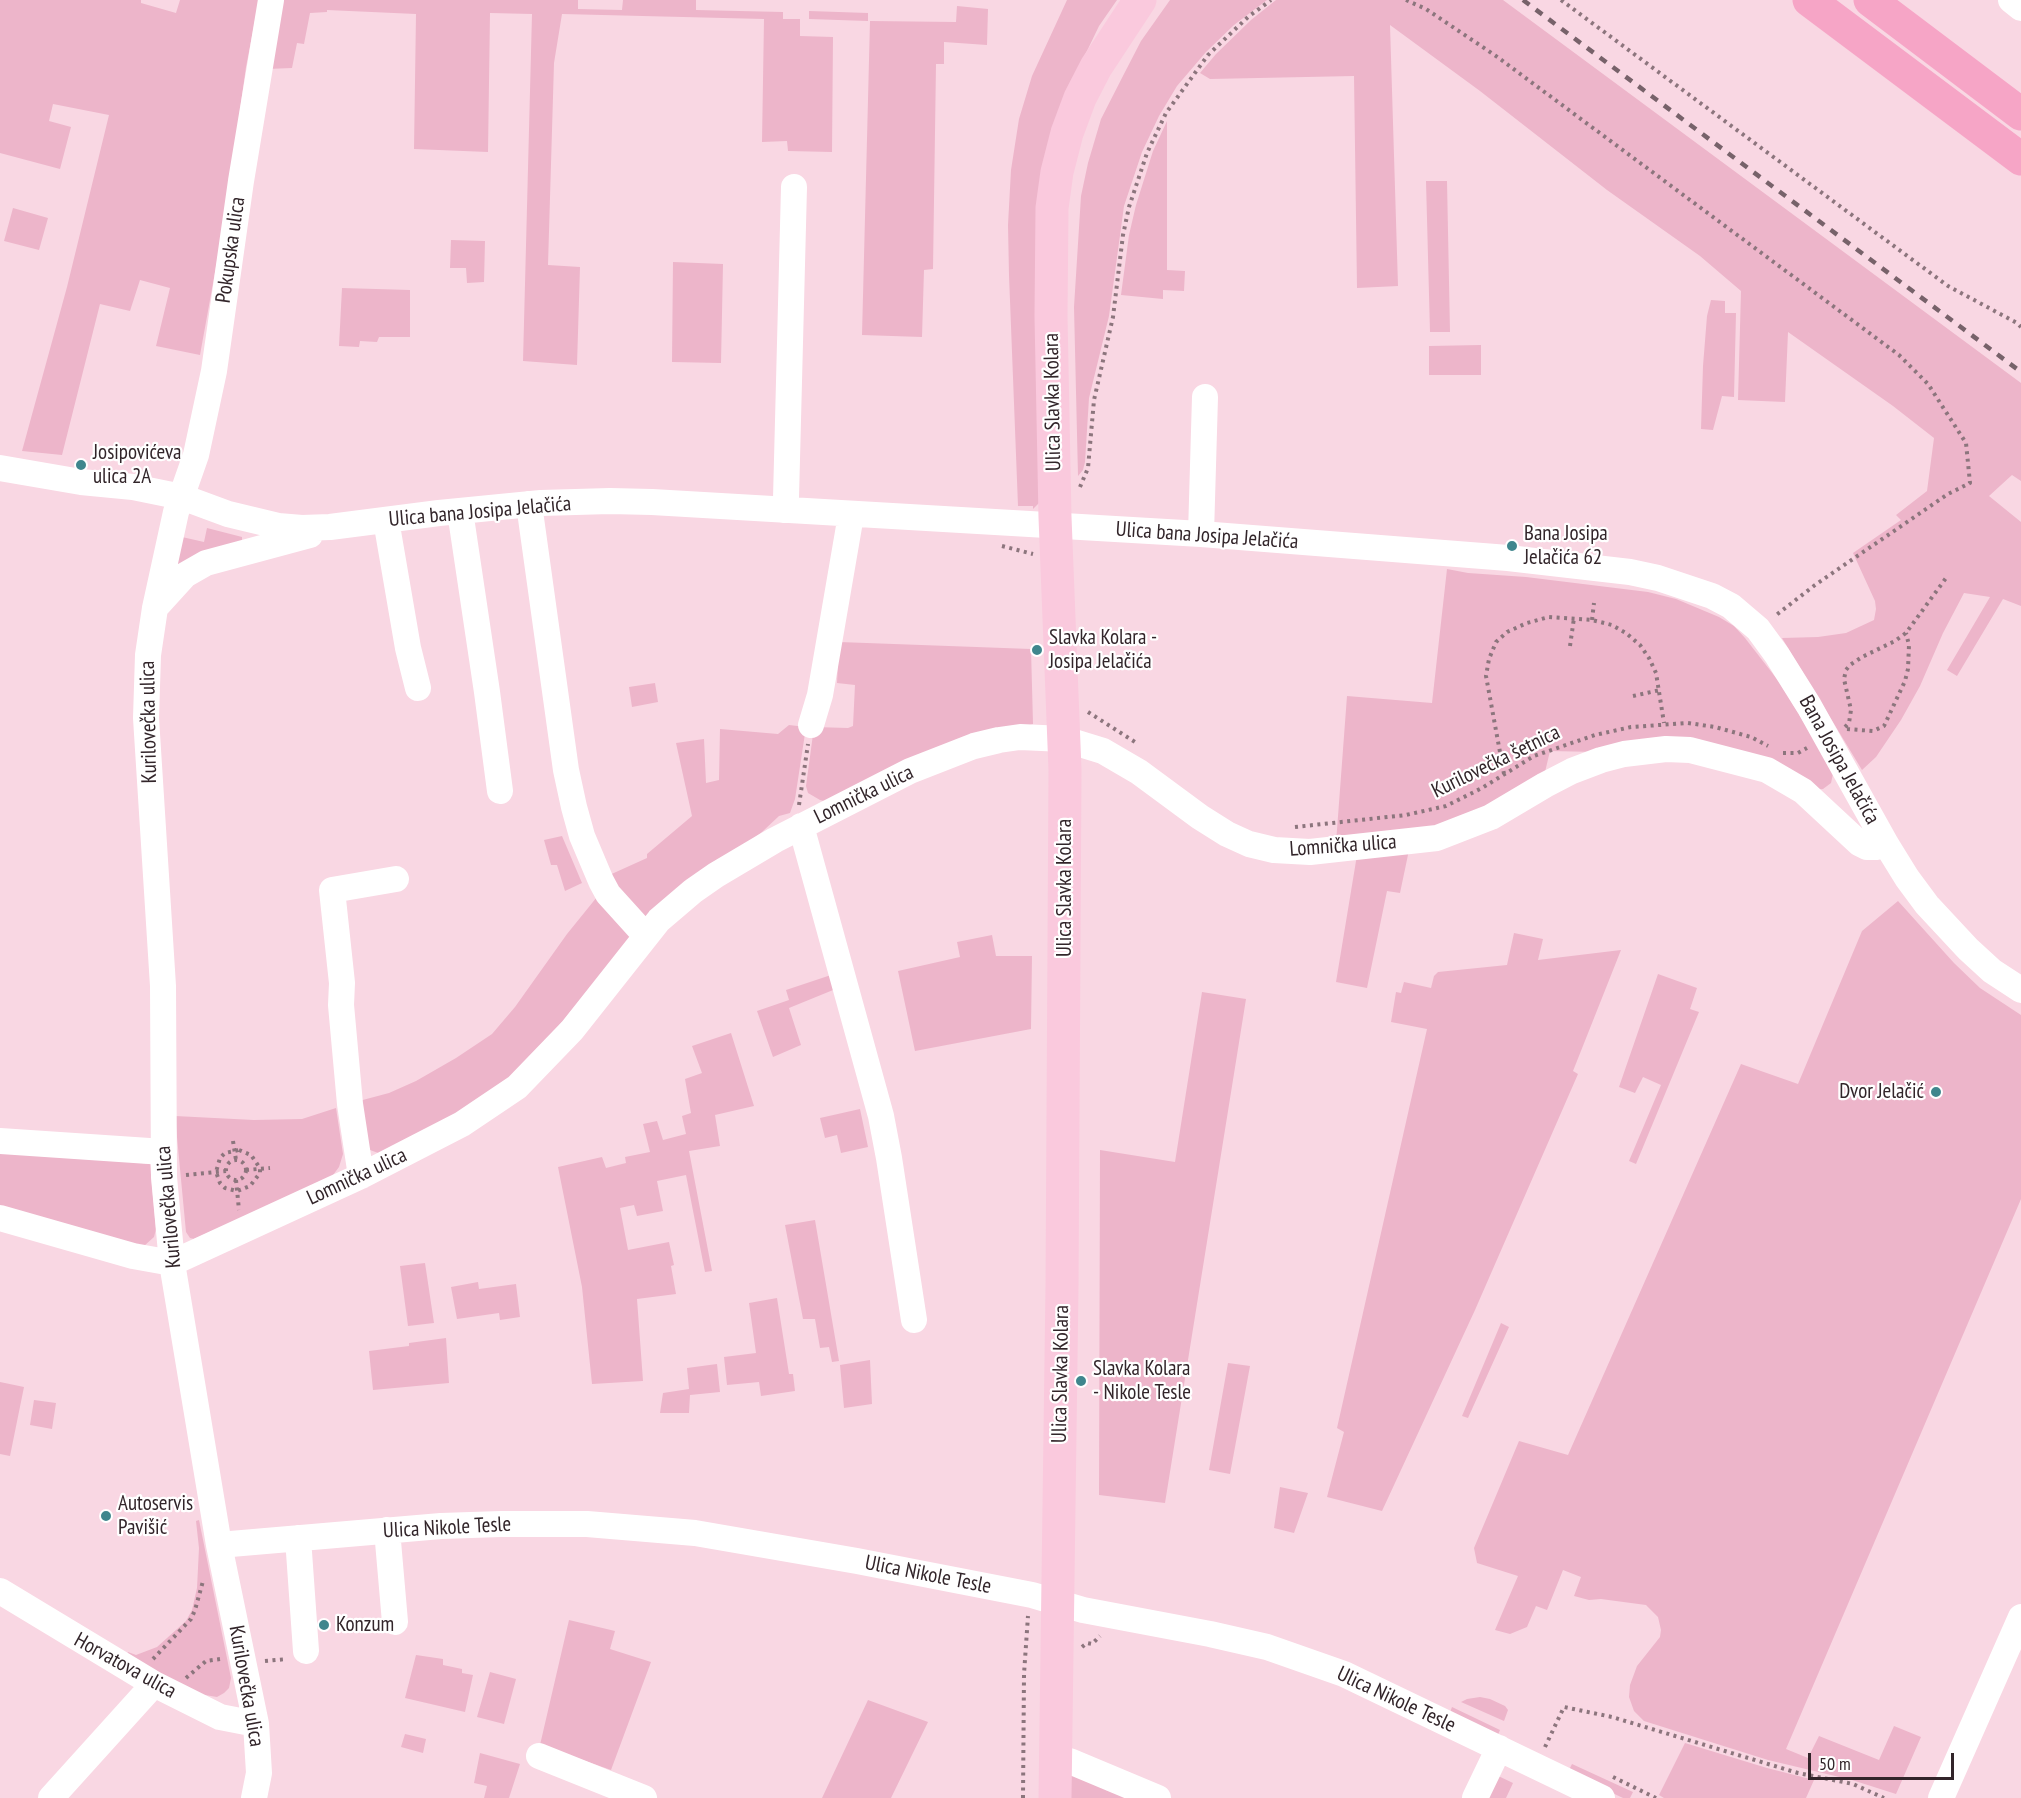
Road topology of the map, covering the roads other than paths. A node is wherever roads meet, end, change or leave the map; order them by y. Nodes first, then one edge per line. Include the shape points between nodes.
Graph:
1 (271, 0) edge
2 (1140, 0) edge
3 (1809, 0) edge
4 (1870, 0) edge
5 (2011, 0) edge
6 (2021, 8) edge
7 (2021, 114) edge
8 (2021, 159) edge
9 (794, 188) dead end
10 (1204, 397) dead end
11 (0, 468) edge
12 (182, 497) junction
13 (529, 504) junction
14 (783, 510) junction
15 (460, 511) junction
16 (851, 515) junction
17 (386, 520) junction
18 (1055, 524) junction
19 (330, 527) junction
20 (1201, 534) junction
21 (1630, 572) joint
22 (155, 608) junction
23 (418, 688) dead end
24 (811, 725) road end
25 (1064, 739) junction
26 (500, 791) dead end
27 (798, 828) junction
28 (1886, 844) junction
29 (396, 879) dead end
30 (646, 936) junction
31 (2021, 990) edge
32 (0, 1141) edge
33 (164, 1152) junction
34 (362, 1176) junction
35 (0, 1218) edge
36 (172, 1263) junction
37 (914, 1320) dead end
38 (387, 1530) junction
39 (298, 1538) junction
40 (219, 1545) junction
41 (0, 1591) edge
42 (1043, 1606) junction
43 (2021, 1617) edge
44 (395, 1623) dead end
45 (306, 1651) road end
46 (162, 1688) junction
47 (256, 1724) junction
48 (1499, 1748) junction
49 (539, 1756) dead end
50 (1056, 1757) junction
51 (51, 1798) edge
52 (254, 1798) edge
53 (644, 1798) edge
54 (1054, 1798) edge
55 (1158, 1798) edge
56 (1474, 1798) edge
57 (1602, 1798) edge
58 (1941, 1798) edge

1 - 12 street, Pokupska ulica via 214,371 196,455
2 - 18 main road, Ulica Slavka Kolara via 1080,98 1057,172 1051,259
3 - 8 highway
4 - 7 highway
5 - 6 street
9 - 14 street
10 - 20 street
11 - 12 street, Ulica bana Josipa Jelačića
12 - 19 street, Ulica bana Josipa Jelačića via 278,526
12 - 22 street, Kurilovečka ulica
13 - 14 street, Ulica bana Josipa Jelačića via 610,501
13 - 15 street, Ulica bana Josipa Jelačića
13 - 30 street via 574,807 582,836 608,894
14 - 16 street, Ulica bana Josipa Jelačića
15 - 17 street, Ulica bana Josipa Jelačića
15 - 26 street
16 - 18 street, Ulica bana Josipa Jelačića
16 - 24 street via 820,695
17 - 19 street, Ulica bana Josipa Jelačića
17 - 23 street
18 - 20 street, Ulica bana Josipa Jelačića
18 - 25 main road, Ulica Slavka Kolara
19 - 22 street via 206,563 185,575
20 - 21 street, Ulica bana Josipa Jelačića via 1508,558
21 - 28 street, Bana Josipa Jelačića via 1680,584 1712,597 1731,606 1758,629 1827,738
22 - 33 street, Kurilovečka ulica via 148,655 146,718 163,986
25 - 27 street, Lomnička ulica via 1020,737 974,746 910,771
25 - 28 street, Lomnička ulica via 1120,759 1227,834 1274,850 1310,852 1437,837 1491,817 1554,780 1601,759 1666,749 1690,750 1767,770 1803,791 1859,843 1867,847
25 - 42 main road, Ulica Slavka Kolara via 1064,1045
27 - 30 street, Lomnička ulica via 693,891
27 - 37 street, Lomnička ulica via 881,1116
28 - 31 street, Bana Josipa Jelačića via 1946,927 1992,971
29 - 34 street via 332,890 350,1104
30 - 34 street, Lomnička ulica via 572,1030 517,1087 462,1124
32 - 33 street
33 - 36 street, Kurilovečka ulica
34 - 36 street, Lomnička ulica
35 - 36 street via 133,1256
36 - 40 street, Kurilovečka ulica
38 - 39 street, Ulica Nikole Tesle
38 - 42 street, Ulica Nikole Tesle via 533,1524 695,1533 1032,1595
38 - 44 street
39 - 40 street, Ulica Nikole Tesle
39 - 45 street
40 - 47 street, Kurilovečka ulica
41 - 46 street, Horvatova ulica
42 - 48 street, Ulica Nikole Tesle via 1267,1647 1344,1674
42 - 50 main road, Ulica Slavka Kolara
43 - 58 street
46 - 47 street, Horvatova ulica via 220,1717
46 - 51 street
47 - 52 street, Kurilovečka ulica via 259,1773
48 - 56 street
48 - 57 street, Ulica Nikole Tesle
49 - 53 street
50 - 54 main road, Ulica Slavka Kolara
50 - 55 street

